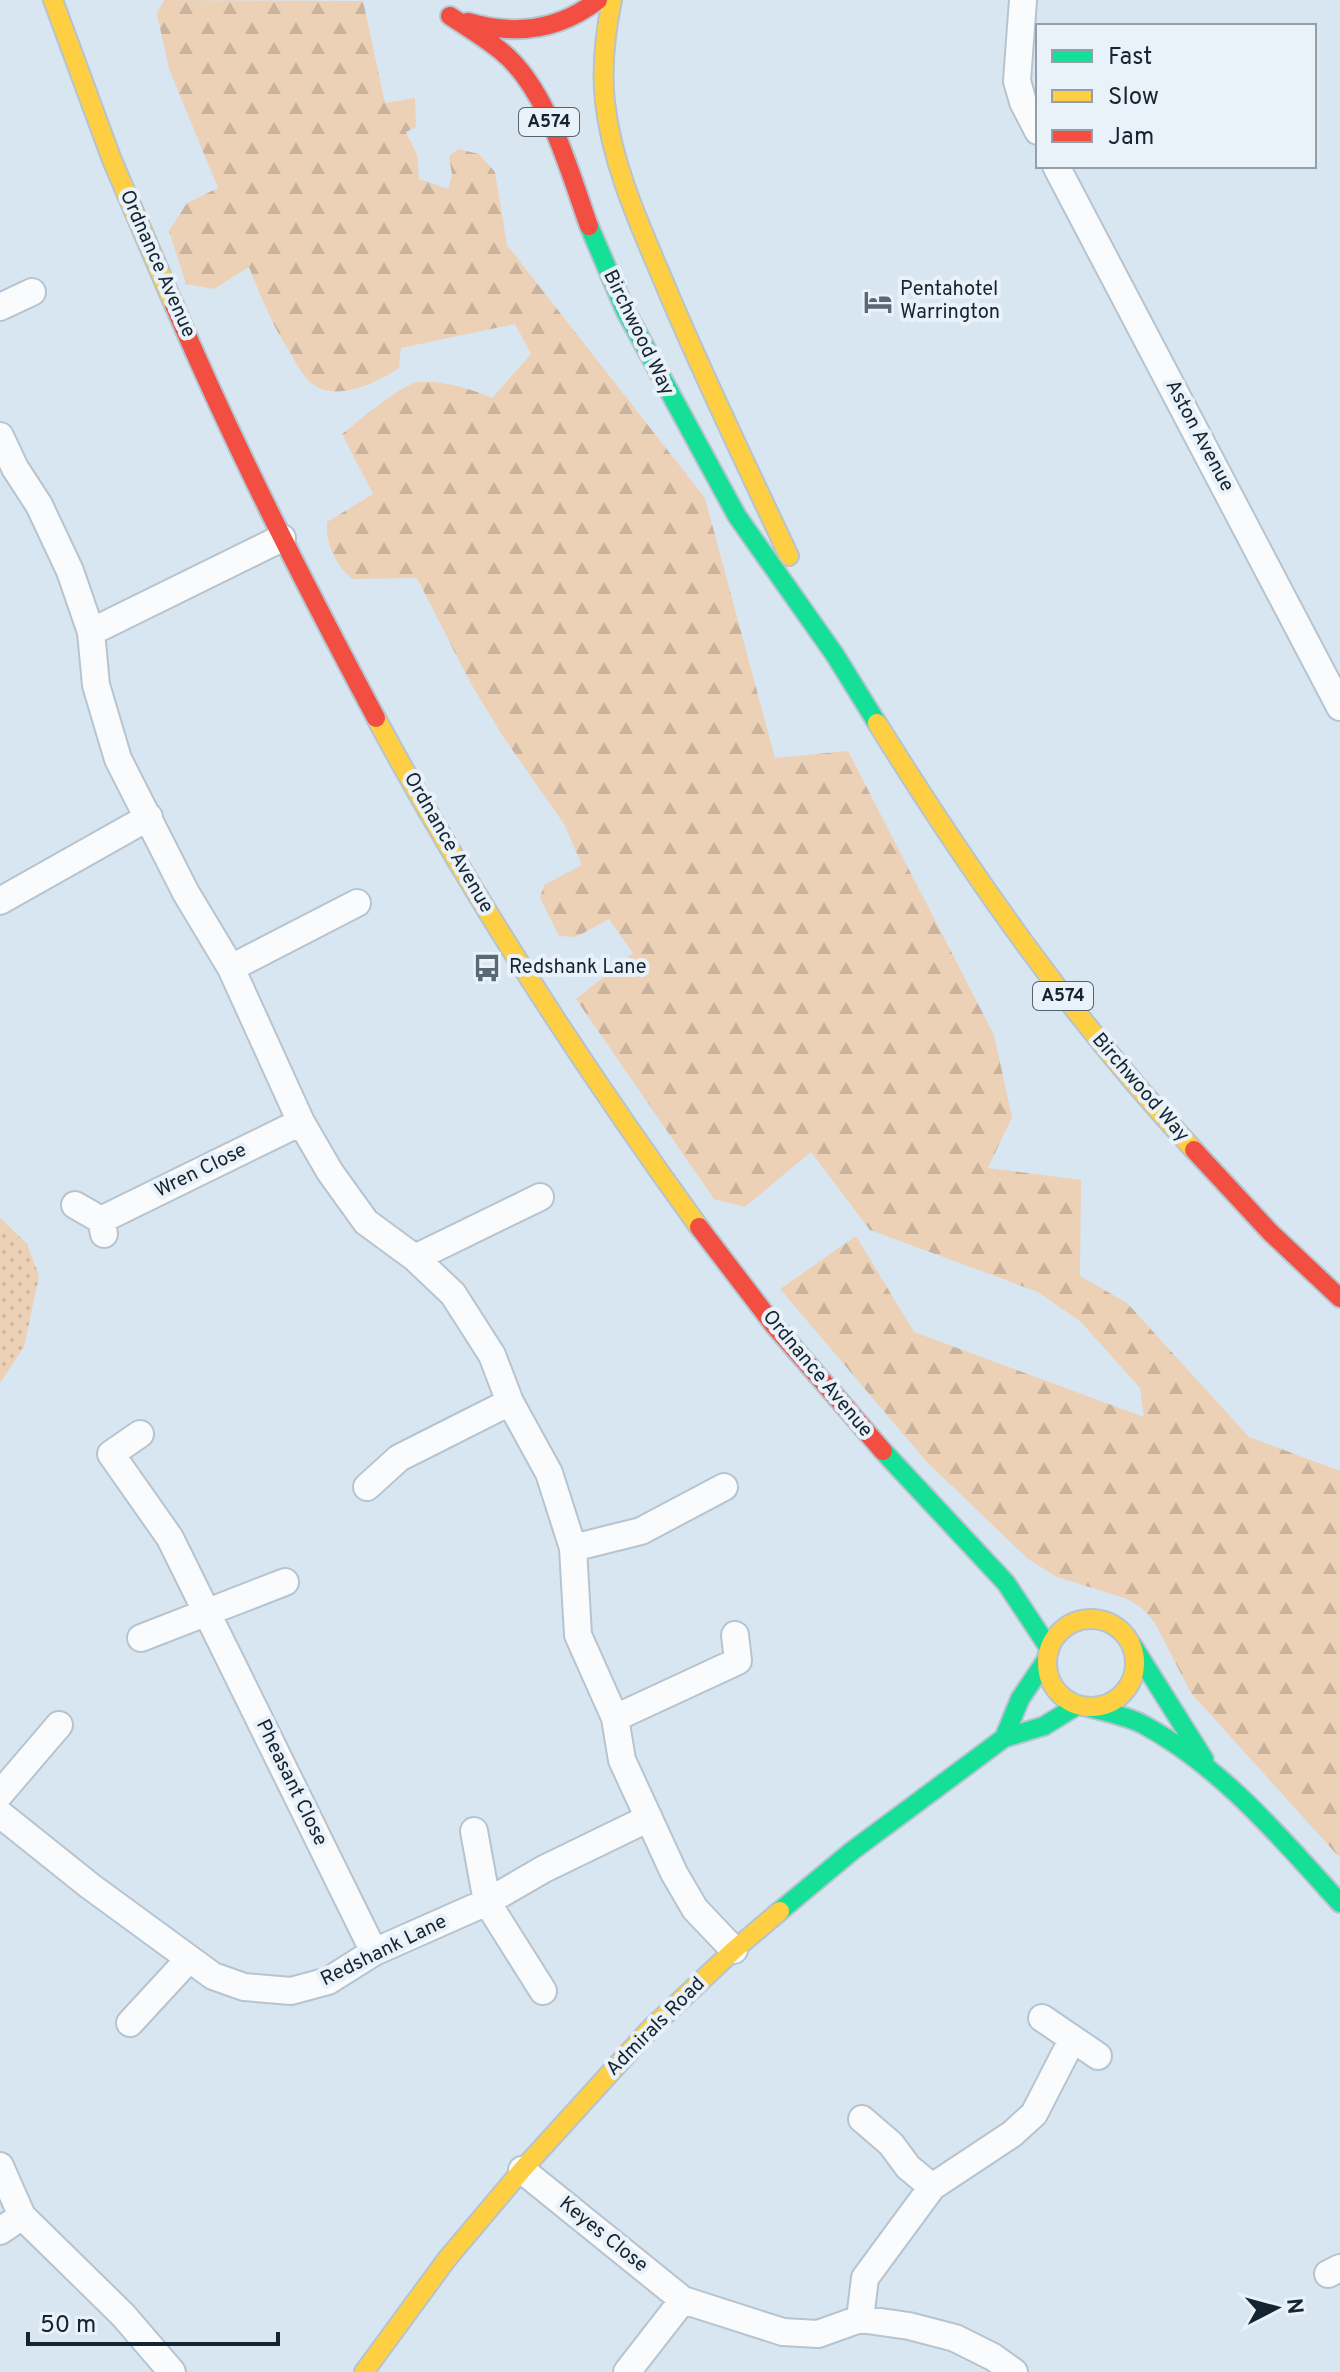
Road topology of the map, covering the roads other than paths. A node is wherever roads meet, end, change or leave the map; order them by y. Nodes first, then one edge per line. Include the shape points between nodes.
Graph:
1 (53, 0) edge
2 (598, 0) edge
3 (612, 0) edge
4 (1023, 0) edge
5 (1036, 127) edge
6 (1057, 168) edge
7 (32, 292) dead end
8 (0, 307) edge
9 (0, 436) edge
10 (7, 472) edge
11 (282, 538) junction
12 (91, 632) junction
13 (835, 655) junction
14 (1340, 707) edge
15 (149, 817) junction
16 (0, 901) edge
17 (357, 903) dead end
18 (231, 968) junction
19 (301, 1122) junction
20 (540, 1197) dead end
21 (75, 1205) dead end
22 (415, 1258) junction
23 (1340, 1298) edge
24 (510, 1402) junction
25 (140, 1434) dead end
26 (367, 1487) dead end
27 (724, 1487) dead end
28 (573, 1548) junction
29 (285, 1582) dead end
30 (1008, 1585) junction
31 (1036, 1596) dead end
32 (1064, 1607) dead end
33 (207, 1614) junction
34 (1092, 1618) junction
35 (735, 1635) dead end
36 (141, 1638) dead end
37 (1133, 1646) junction
38 (1048, 1653) junction
39 (1084, 1707) junction
40 (615, 1718) junction
41 (59, 1725) dead end
42 (1004, 1738) junction
43 (1212, 1771) junction
44 (0, 1794) edge
45 (0, 1814) edge
46 (649, 1818) junction
47 (474, 1831) dead end
48 (487, 1902) junction
49 (1340, 1903) edge
50 (734, 1950) junction
51 (374, 1952) junction
52 (189, 1959) junction
53 (543, 1991) dead end
54 (1042, 2018) dead end
55 (130, 2023) dead end
56 (1072, 2040) junction
57 (1098, 2056) dead end
58 (862, 2119) dead end
59 (0, 2166) edge
60 (522, 2170) junction
61 (932, 2187) junction
62 (22, 2216) junction
63 (0, 2231) edge
64 (683, 2300) junction
65 (860, 2319) junction
66 (172, 2372) edge
67 (364, 2372) edge
68 (627, 2372) edge
69 (1014, 2372) edge

1 - 11 street, Ordnance Avenue via 120,180
2 - 13 street, Birchwood Way / A574 via 556,25 520,31 484,28 444,12 503,52 530,84 556,136 603,262 670,398 737,516
3 - 13 street, Birchwood Way / A574 via 603,79 625,187 674,310
4 - 5 street via 1017,81
6 - 14 street, Aston Avenue
7 - 8 street
9 - 10 street
10 - 12 street via 39,505
11 - 12 street
11 - 30 street, Ordnance Avenue via 460,867 627,1126 822,1385
12 - 15 street via 96,685 118,759
13 - 23 street, Birchwood Way / A574 via 933,813 1061,993 1151,1104 1270,1232
15 - 16 street
15 - 18 street
17 - 18 street
18 - 19 street
19 - 21 street, Wren Close via 103,1227
19 - 22 street via 366,1222
20 - 22 street
22 - 24 street via 453,1294 492,1355
24 - 26 street via 399,1458
24 - 28 street via 549,1473
25 - 33 street, Pheasant Close via 111,1454 170,1538
27 - 28 street via 641,1531
28 - 40 street via 578,1635
29 - 33 street
30 - 31 street, Ordnance Avenue
30 - 38 street, Ordnance Avenue
32 - 34 street
33 - 36 street
33 - 51 street, Pheasant Close
34 - 37 street via 1117,1626
34 - 38 street via 1066,1626
35 - 40 street via 738,1661
37 - 39 street via 1135,1674 1129,1688 1106,1706
37 - 43 street
38 - 39 street via 1054,1687 1064,1699
38 - 42 street
39 - 42 street, Admirals Road
39 - 43 street via 1141,1724
40 - 46 street via 622,1760
41 - 44 street
42 - 50 street, Admirals Road via 852,1851
43 - 49 street
45 - 52 street, Redshank Lane
46 - 48 street, Redshank Lane
46 - 50 street via 695,1909
47 - 48 street
48 - 51 street, Redshank Lane
48 - 53 street
50 - 60 street, Admirals Road via 651,2028
51 - 52 street, Redshank Lane via 328,1981 291,1991 244,1987 213,1976
52 - 55 street
54 - 56 street
56 - 57 street
56 - 61 street via 1034,2114
58 - 61 street
59 - 62 street
60 - 64 street, Keyes Close
60 - 67 street, Admirals Road via 447,2259
61 - 65 street via 865,2278
62 - 63 street
62 - 66 street via 123,2315
64 - 65 street, Keyes Close via 783,2332 818,2334
64 - 68 street
65 - 69 street, Keyes Close via 955,2338

